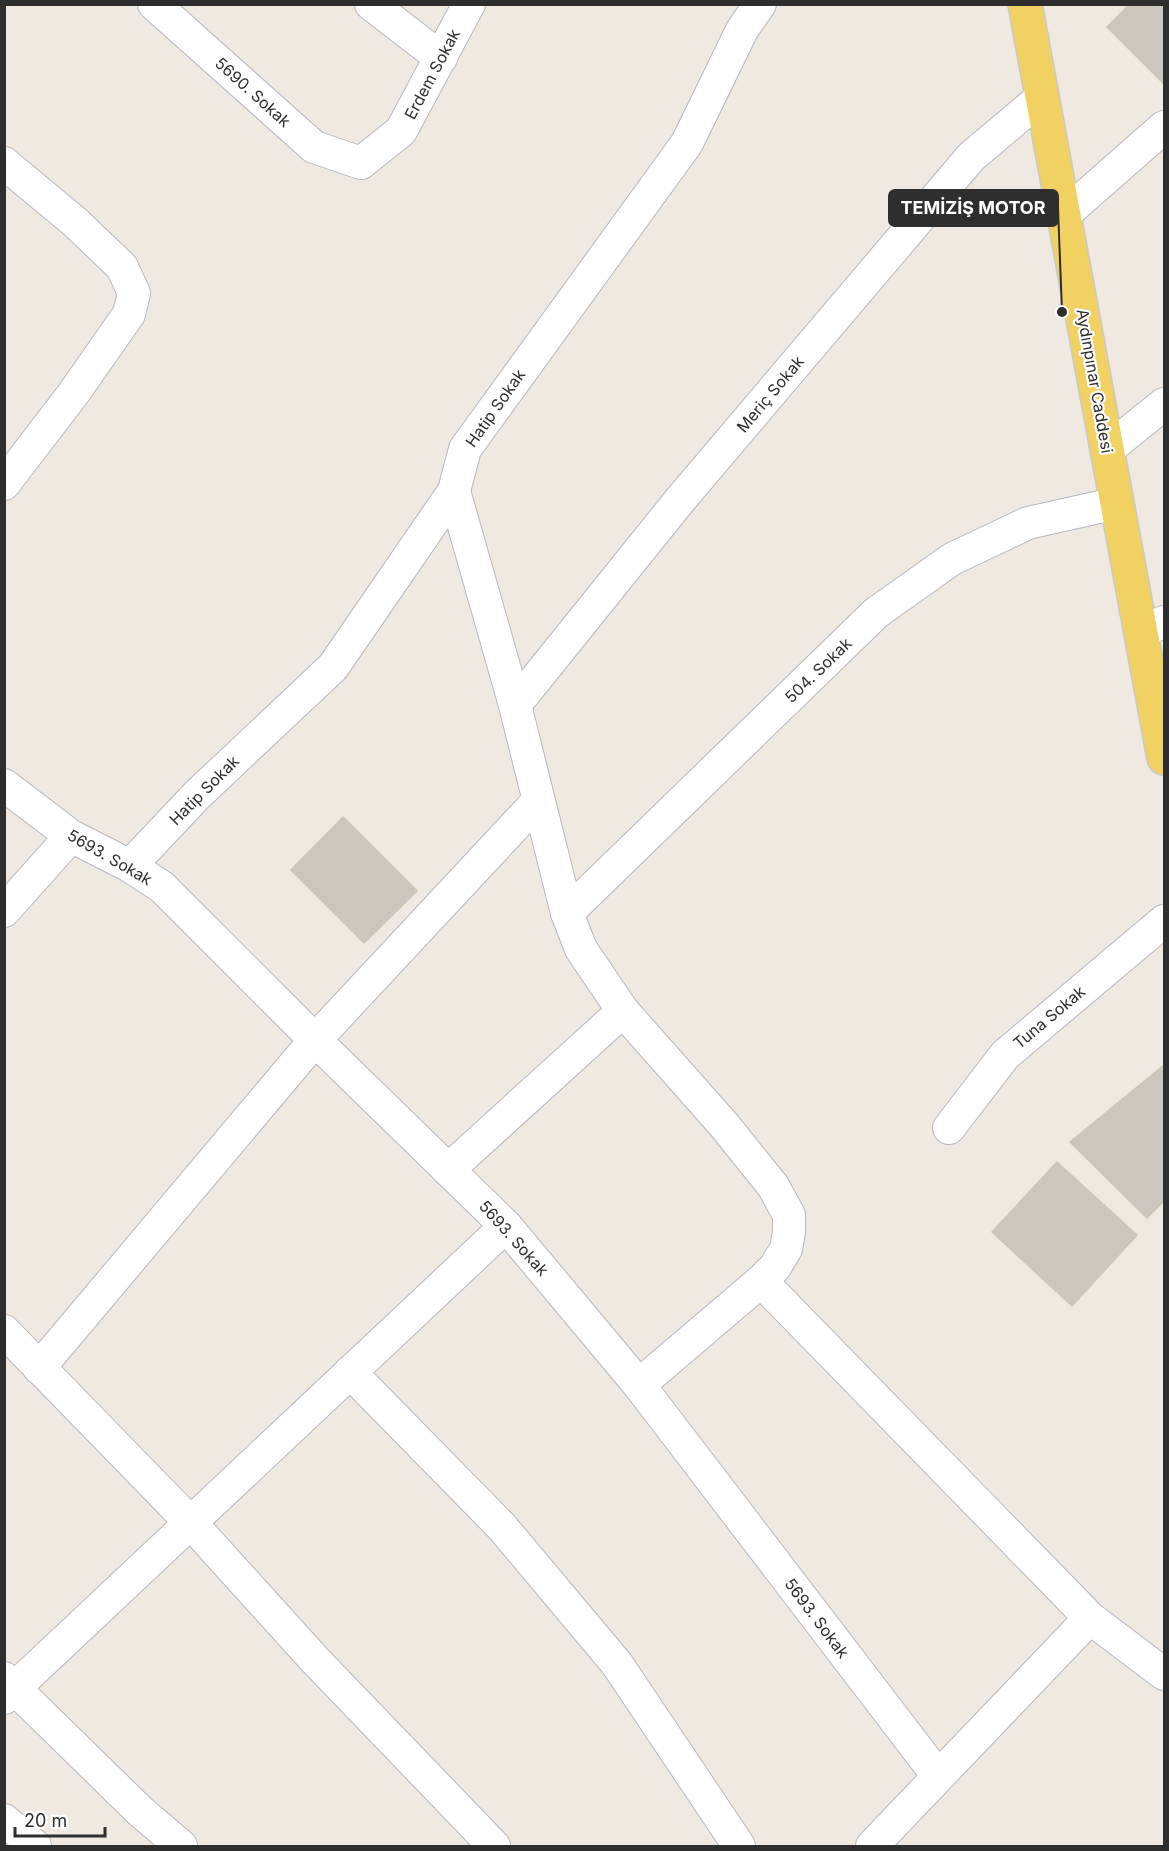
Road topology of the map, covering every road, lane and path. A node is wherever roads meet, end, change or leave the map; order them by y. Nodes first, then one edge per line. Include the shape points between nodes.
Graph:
1 (154, 4) edge
2 (371, 4) edge
3 (469, 4) edge
4 (760, 4) edge
5 (1025, 4) edge
6 (441, 58) junction
7 (1041, 98) junction
8 (1164, 127) edge
9 (4, 163) edge
10 (361, 163) joint
11 (1065, 214) junction
12 (1164, 404) edge
13 (1107, 450) junction
14 (4, 484) edge
15 (453, 491) junction
16 (1117, 503) junction
17 (1153, 626) edge
18 (515, 705) junction
19 (1164, 758) edge
20 (4, 785) edge
21 (538, 801) junction
22 (71, 836) junction
23 (130, 866) junction
24 (4, 911) edge
25 (567, 913) junction
26 (1164, 921) edge
27 (623, 1011) junction
28 (315, 1040) junction
29 (949, 1128) dead end
30 (448, 1170) junction
31 (506, 1226) junction
32 (761, 1281) junction
33 (4, 1331) edge
34 (39, 1368) junction
35 (350, 1372) junction
36 (639, 1385) junction
37 (190, 1522) junction
38 (1090, 1618) junction
39 (1164, 1674) edge
40 (8, 1688) edge
41 (939, 1776) junction
42 (4, 1820) edge
43 (35, 1846) edge
44 (181, 1846) edge
45 (494, 1846) edge
46 (739, 1846) edge
47 (872, 1846) edge

1 - 10 street, 5690. Sokak via 314,147
2 - 6 street
3 - 6 street, Erdem Sokak
4 - 15 street, Hatip Sokak via 742,30 687,143 465,449
5 - 7 main road, Aydınpınar Caddesi
6 - 10 street, Erdem Sokak via 401,131
7 - 11 main road, Aydınpınar Caddesi
7 - 18 street, Meriç Sokak via 971,157 680,500
8 - 11 street
9 - 14 street via 122,267 134,293 129,314
11 - 13 main road, Aydınpınar Caddesi
12 - 13 street
13 - 16 main road, Aydınpınar Caddesi
15 - 18 street
15 - 23 street, Hatip Sokak via 333,667 197,795
16 - 17 main road, Aydınpınar Caddesi
16 - 25 street, 504. Sokak via 1028,523 952,559 876,613
17 - 19 main road, Aydınpınar Caddesi
18 - 21 street
20 - 22 street, 5693. Sokak
21 - 25 street
21 - 28 street
22 - 23 street, 5693. Sokak
22 - 24 street
23 - 28 street, 5693. Sokak via 162,887
25 - 27 street via 581,949
26 - 29 street, Tuna Sokak via 1005,1055
27 - 30 street
27 - 32 street via 724,1125 773,1186 789,1215 786,1249
28 - 30 street, 5693. Sokak
28 - 34 street
30 - 31 street, 5693. Sokak
31 - 35 street
31 - 36 street, 5693. Sokak
32 - 36 street
32 - 38 street
33 - 34 street
34 - 37 street
35 - 37 street
35 - 46 street via 502,1527 617,1664
36 - 41 street, 5693. Sokak
37 - 40 street
37 - 45 street via 315,1660
38 - 39 street
38 - 41 street
40 - 44 street
41 - 47 street
42 - 43 street

